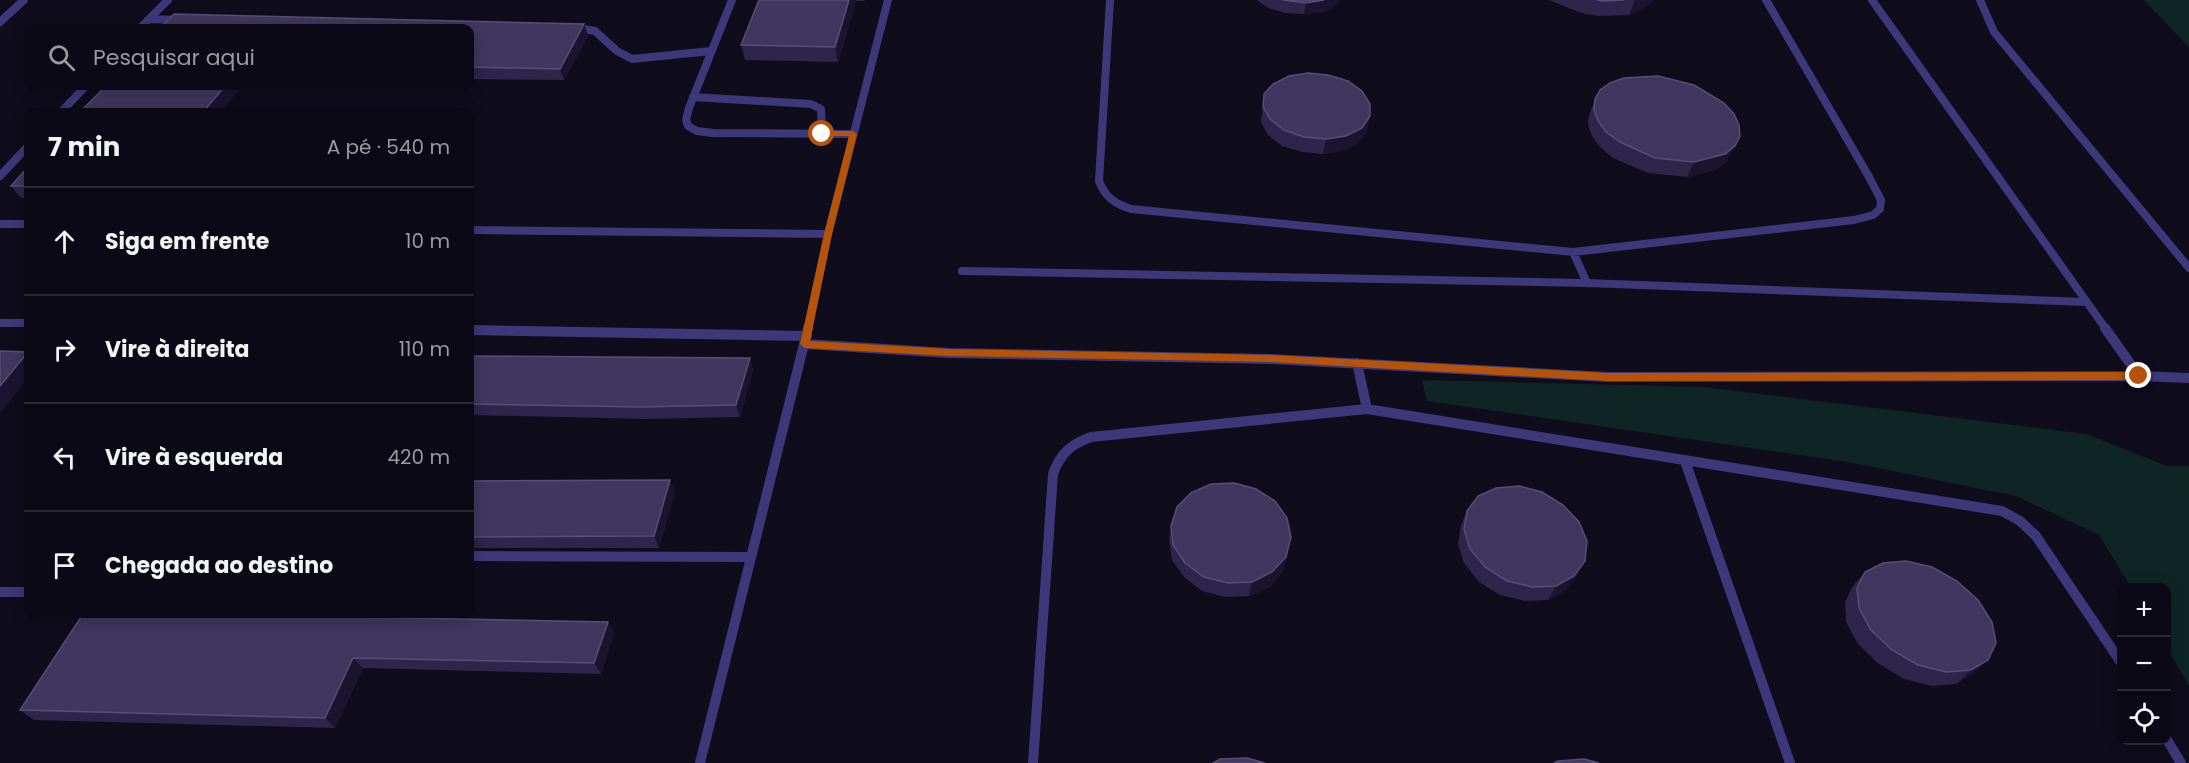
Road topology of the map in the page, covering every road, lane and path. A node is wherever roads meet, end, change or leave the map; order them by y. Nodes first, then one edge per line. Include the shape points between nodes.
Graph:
1 (24, 0) edge
2 (168, 0) edge
3 (732, 0) edge
4 (888, 0) edge
5 (1110, 0) edge
6 (1766, 0) edge
7 (1872, 0) edge
8 (1980, 0) edge
9 (149, 19) junction
10 (184, 20) edge
11 (0, 22) edge
12 (145, 24) edge
13 (560, 27) edge
14 (711, 51) junction
15 (82, 90) edge
16 (693, 97) junction
17 (65, 108) edge
18 (822, 134) junction
19 (853, 134) junction
20 (24, 150) edge
21 (0, 176) edge
22 (0, 224) edge
23 (24, 224) edge
24 (474, 230) edge
25 (828, 234) junction
26 (1573, 252) junction
27 (2189, 268) edge
28 (962, 272) dead end
29 (1587, 283) junction
30 (2086, 302) junction
31 (0, 323) edge
32 (24, 323) edge
33 (474, 330) edge
34 (806, 340) junction
35 (1357, 363) junction
36 (2139, 376) junction
37 (2189, 378) edge
38 (1367, 409) junction
39 (1685, 461) junction
40 (474, 556) edge
41 (750, 557) junction
42 (0, 592) edge
43 (24, 592) edge
44 (2117, 658) edge
45 (2170, 745) edge
46 (700, 763) edge
47 (1033, 763) edge
48 (1790, 763) edge
49 (2181, 763) edge

1 - 11 lane
2 - 9 lane
3 - 14 lane
4 - 19 lane
5 - 26 lane via 1099,181 1104,194 1116,204 1131,209
6 - 26 lane via 1868,176 1881,200 1880,209 1854,220
7 - 30 lane
8 - 27 lane via 1994,32
9 - 10 lane
9 - 12 lane
13 - 14 lane via 599,32 618,52 631,58 647,60
14 - 16 lane
15 - 17 lane
16 - 18 lane via 811,104 821,109
16 - 18 lane via 686,120 697,131
18 - 19 lane
19 - 25 lane
20 - 21 lane
22 - 23 lane
24 - 25 lane
25 - 34 lane
26 - 29 lane
28 - 29 lane
29 - 30 lane
30 - 36 lane
31 - 32 lane
33 - 34 lane
34 - 35 lane via 833,348
34 - 41 lane
35 - 36 lane via 1608,377
35 - 38 lane
36 - 37 lane
38 - 39 lane
38 - 47 lane via 1091,436 1073,442 1056,462 1053,474
39 - 44 lane via 2002,511 2036,536
39 - 48 lane
40 - 41 lane
41 - 46 lane
42 - 43 lane
45 - 49 lane

